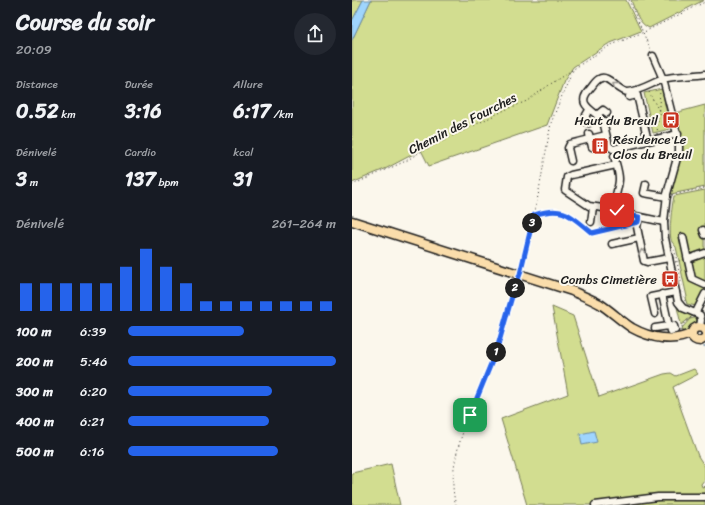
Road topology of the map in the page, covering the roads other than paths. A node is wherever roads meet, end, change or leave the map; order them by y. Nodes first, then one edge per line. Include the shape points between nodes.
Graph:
1 (653, 56) road end
2 (705, 74) edge
3 (662, 80) junction
4 (629, 97) dead end
5 (589, 110) junction
6 (608, 113) dead end
7 (597, 115) junction
8 (589, 123) dead end
9 (606, 135) junction
10 (675, 135) junction
11 (590, 136) junction
12 (648, 141) junction
13 (592, 146) dead end
14 (614, 156) dead end
15 (571, 161) dead end
16 (616, 164) junction
17 (646, 184) dead end
18 (667, 196) junction
19 (594, 207) junction
20 (617, 210) junction
21 (638, 220) junction
22 (352, 221) edge
23 (591, 222) dead end
24 (664, 222) junction
25 (683, 237) dead end
26 (639, 238) junction
27 (612, 244) dead end
28 (705, 253) edge
29 (669, 258) junction
30 (688, 259) junction
31 (705, 286) edge
32 (676, 292) junction
33 (662, 294) junction
34 (705, 294) edge
35 (698, 314) junction
36 (667, 315) junction
37 (655, 328) dead end
38 (702, 329) edge
39 (692, 333) junction
40 (677, 336) junction
41 (702, 340) edge
42 (705, 497) edge
43 (595, 505) edge

1 - 3 street
2 - 3 street
3 -> 5 street via 629,92 606,78 599,79 584,98
3 - 10 street
4 - 12 street via 637,95
5 - 7 street
5 - 8 street via 585,118
6 - 7 street via 602,110
7 - 9 street via 603,121
9 - 11 street
9 - 12 street via 613,149
10 - 12 street
10 - 18 street via 678,151
11 - 13 street
11 - 15 street via 570,144 568,148
14 - 16 street
16 - 19 street via 567,177 565,190
16 - 20 street via 619,179 615,202
17 - 18 street via 644,193
18 - 24 street
19 - 20 street
19 - 23 street
20 - 21 street
21 - 24 street
21 - 26 street
22 - 40 main road via 572,291 601,305 632,328 649,336
24 - 29 street
25 - 30 street
26 - 27 street
29 -> 26 street via 647,262 644,260
28 - 30 street
29 - 32 street
30 - 31 street via 692,279
32 - 33 street
32 - 35 street via 681,306
33 - 36 street
33 - 36 street via 651,297 654,316
34 - 35 street
35 - 38 street
36 - 37 street via 672,326
38 - 39 main road via 695,328
39 - 40 main road
39 - 41 main road via 692,338
40 - 41 main road
42 - 43 street via 658,497

